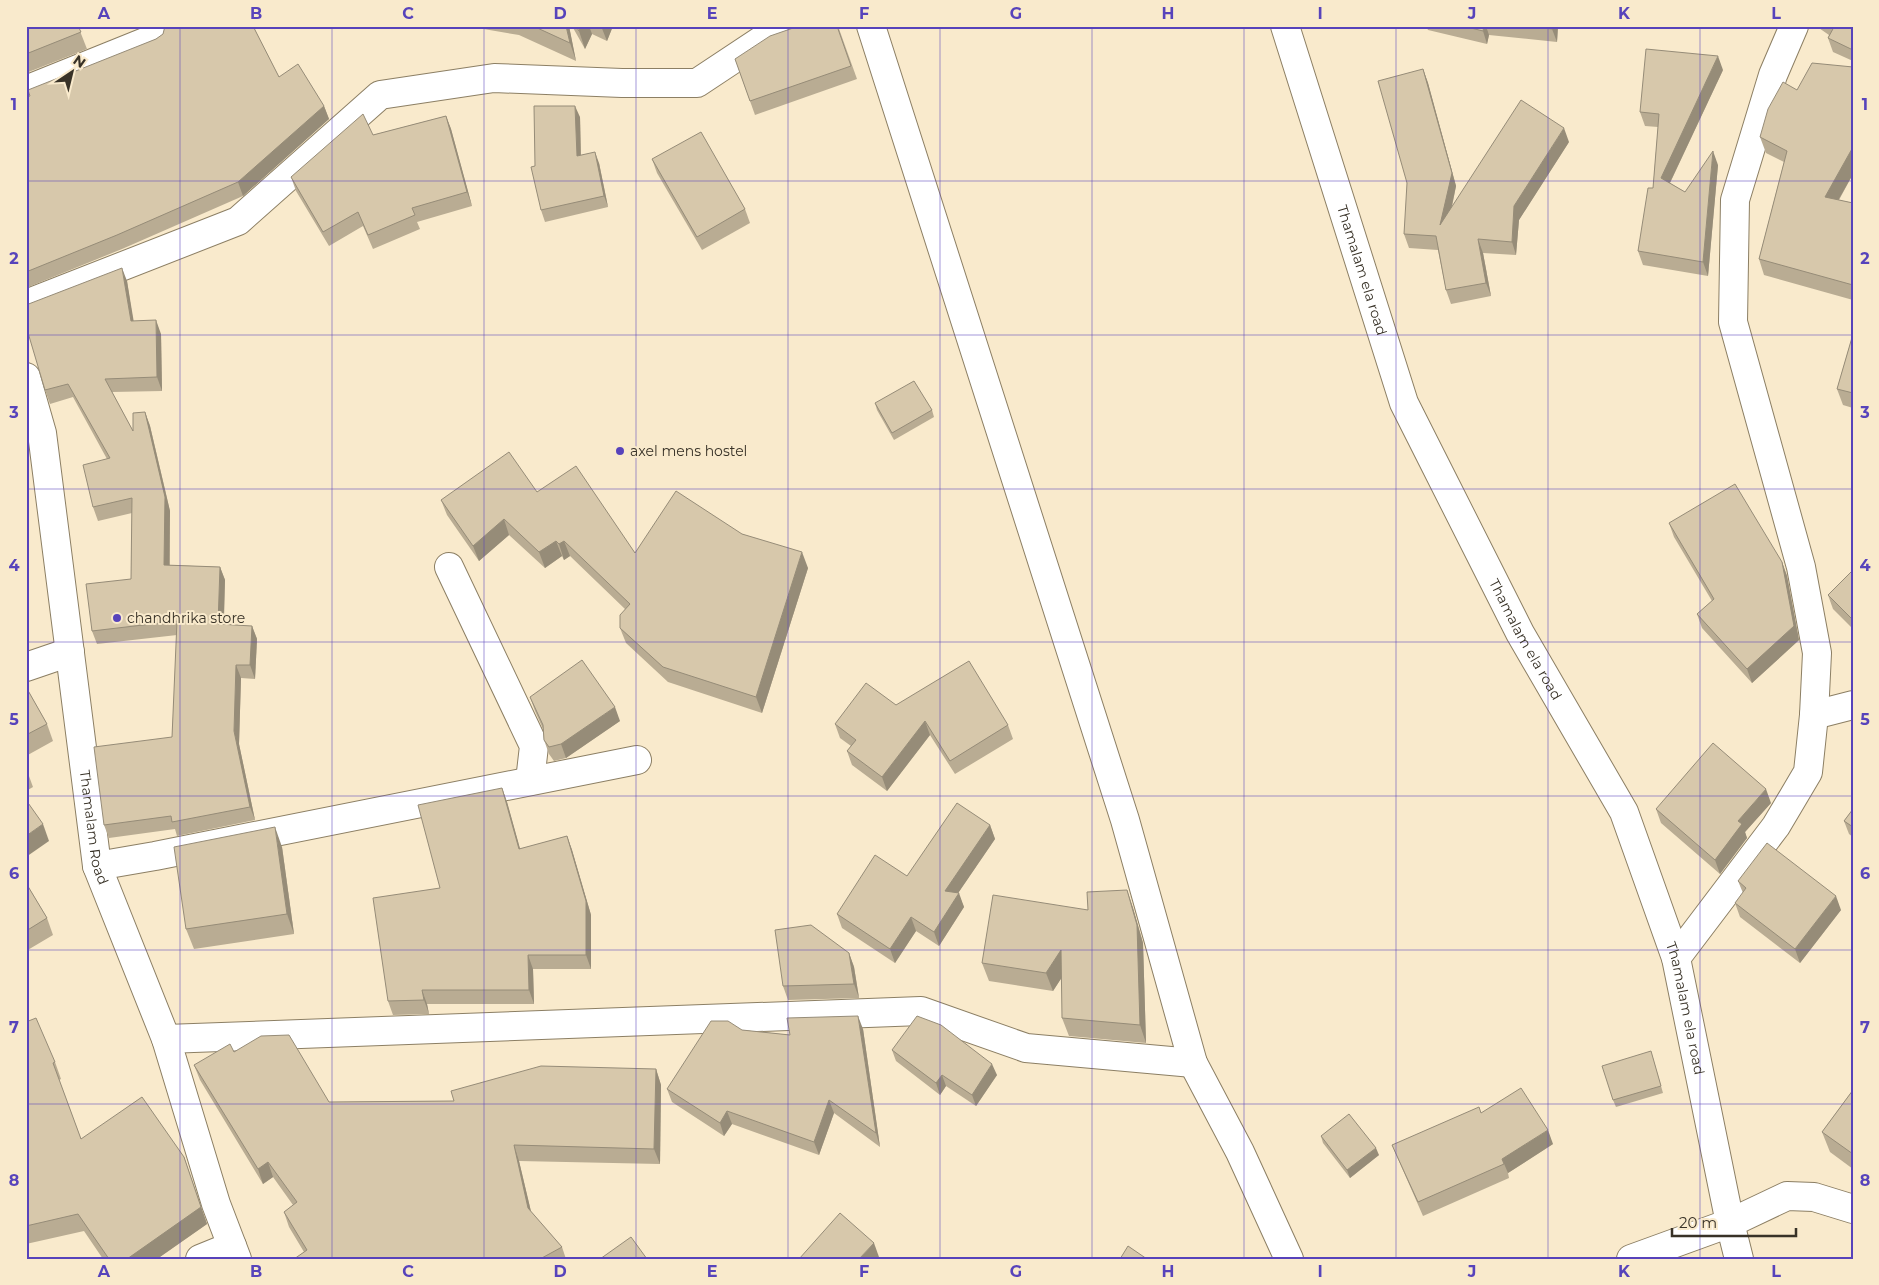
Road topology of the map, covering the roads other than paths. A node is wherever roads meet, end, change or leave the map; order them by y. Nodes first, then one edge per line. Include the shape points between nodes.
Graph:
1 (783, 26) edge
2 (871, 26) edge
3 (1285, 26) edge
4 (1794, 26) edge
5 (155, 38) edge
6 (26, 90) edge
7 (26, 304) edge
8 (26, 377) edge
9 (449, 567) dead end
10 (70, 652) junction
11 (26, 668) edge
12 (1853, 705) edge
13 (1814, 715) junction
14 (637, 760) dead end
15 (530, 781) junction
16 (97, 866) junction
17 (1676, 958) junction
18 (166, 1039) junction
19 (1194, 1063) junction
20 (1853, 1209) edge
21 (1730, 1223) junction
22 (234, 1252) edge
23 (200, 1259) edge
24 (1288, 1259) edge
25 (1631, 1259) edge
26 (1739, 1259) edge

1 - 7 street via 697,83 494,78 380,95 238,221
2 - 19 street via 1125,820
3 - 17 street, Thamalam ela road via 1404,403 1520,633 1624,812
4 - 13 street via 1773,75 1735,200 1733,322 1801,566 1817,653
5 - 6 street
8 - 10 street, Thamalam Road via 42,434
9 - 15 street via 534,746
10 - 11 street
10 - 16 street, Thamalam Road
12 - 13 street
13 - 17 street via 1808,772 1776,826
14 - 15 street
15 - 16 street
16 - 18 street, Thamalam Road
17 - 21 street, Thamalam ela road
18 - 19 street via 921,1012 1026,1048
18 - 22 street, Thamalam Road via 216,1204
19 - 24 street via 1240,1152
20 - 21 street via 1814,1196 1787,1196
21 - 25 street
21 - 26 street, Thamalam ela road
22 - 23 street

